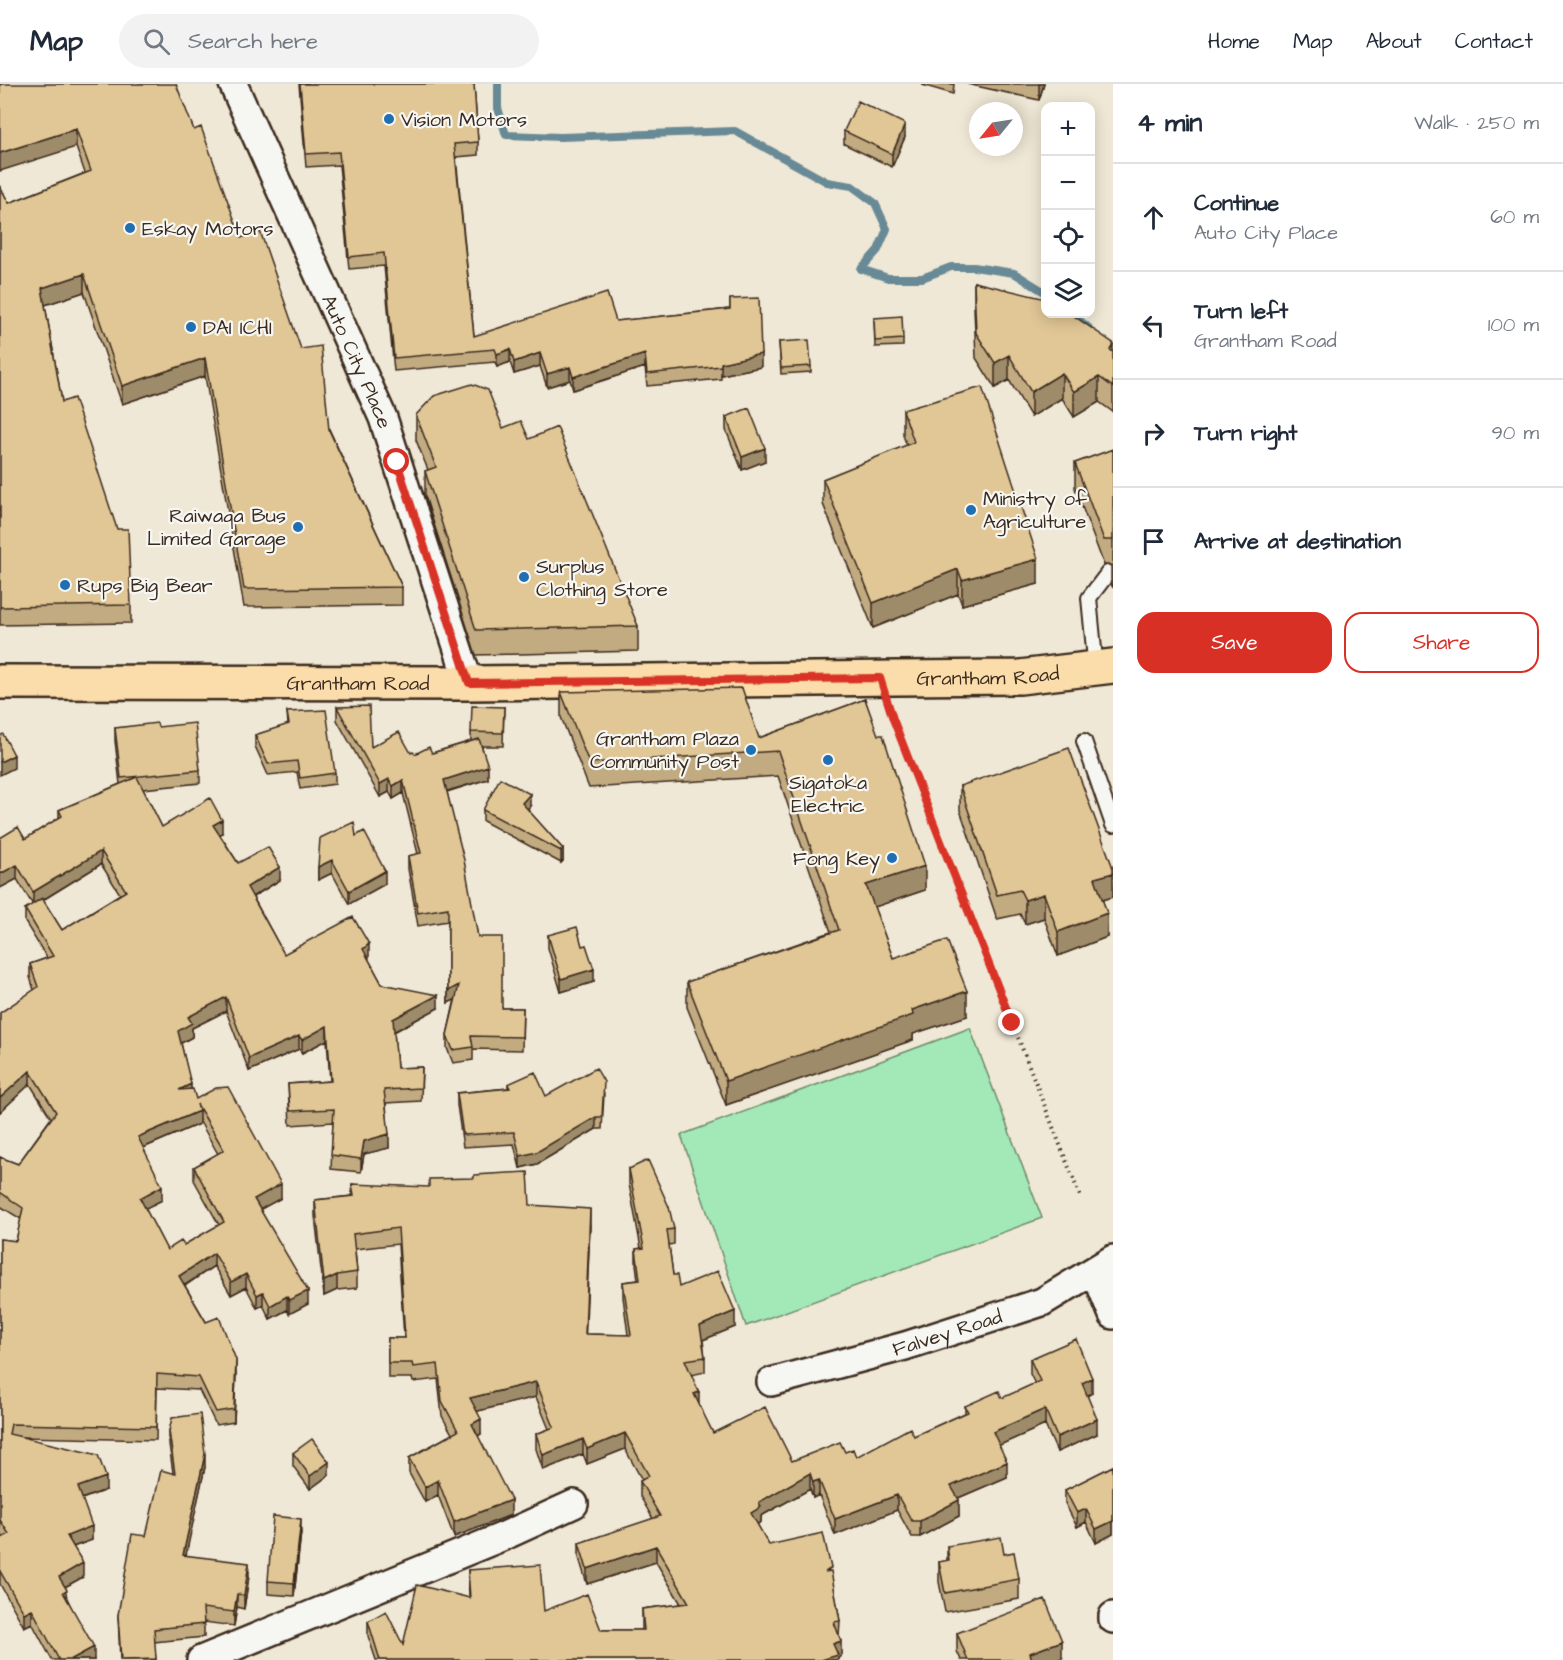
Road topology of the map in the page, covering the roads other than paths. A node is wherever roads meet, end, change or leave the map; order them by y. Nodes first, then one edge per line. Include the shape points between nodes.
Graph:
1 (233, 84) edge
2 (1108, 573) dead end
3 (1104, 668) edge
4 (0, 682) edge
5 (469, 683) junction
6 (1084, 741) dead end
7 (1113, 825) edge
8 (1104, 1265) edge
9 (1113, 1315) edge
10 (771, 1382) dead end
11 (574, 1504) dead end
12 (201, 1660) edge

1 - 5 street, Auto City Place via 382,417
2 - 3 lane via 1089,598
3 - 5 main road, Grantham Road via 1020,676
4 - 5 main road, Grantham Road
6 - 7 lane
8 - 9 street
8 - 10 street, Falvey Road via 1042,1302 905,1346
11 - 12 street

